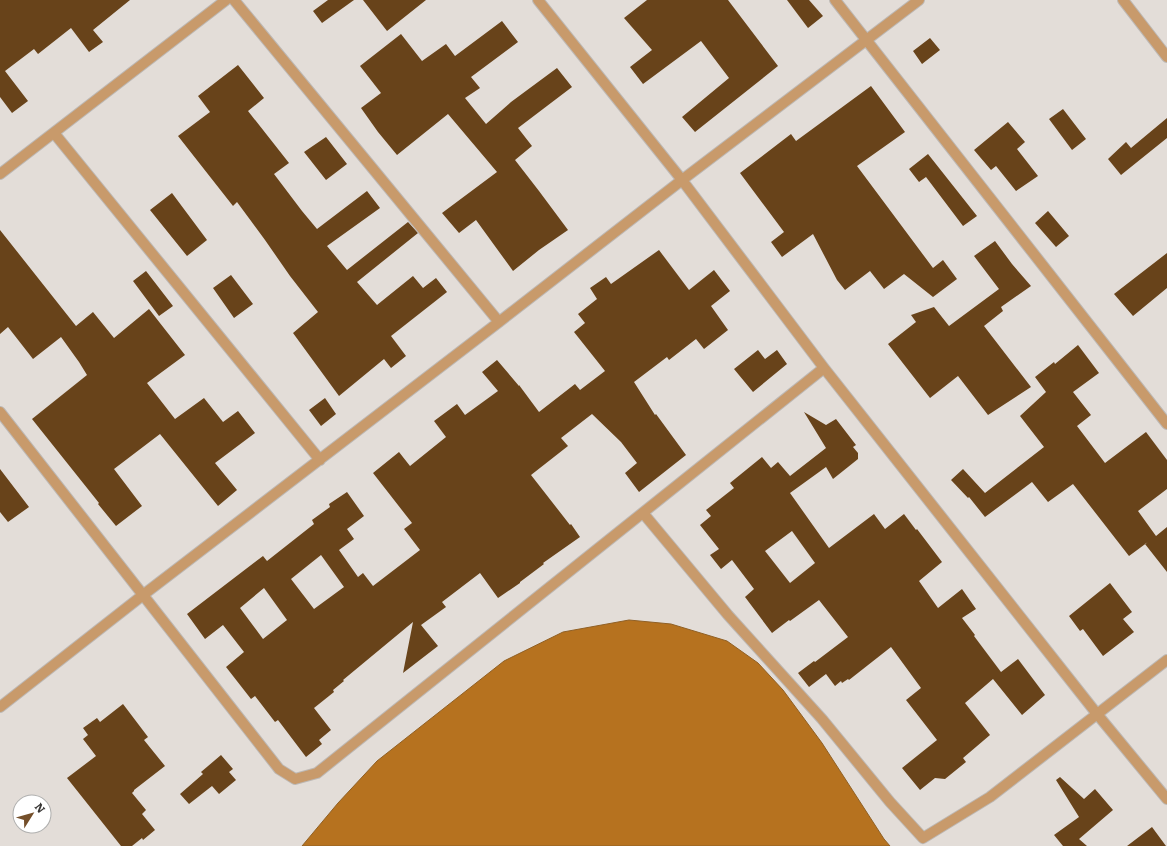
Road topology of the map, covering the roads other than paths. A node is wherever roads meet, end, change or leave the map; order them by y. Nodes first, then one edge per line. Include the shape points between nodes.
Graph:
1 (226, 0) edge
2 (234, 0) edge
3 (538, 0) edge
4 (835, 0) edge
5 (919, 0) edge
6 (1123, 0) edge
7 (867, 40) junction
8 (1167, 57) edge
9 (54, 133) junction
10 (0, 174) edge
11 (682, 180) junction
12 (499, 322) junction
13 (824, 368) junction
14 (0, 412) edge
15 (1167, 424) edge
16 (320, 460) junction
17 (643, 513) junction
18 (143, 595) junction
19 (1167, 660) edge
20 (0, 707) edge
21 (1097, 714) junction
22 (1167, 800) edge

1 - 9 street
2 - 12 street
3 - 11 street
4 - 7 street
5 - 7 street
6 - 8 street
7 - 11 street
7 - 15 street
9 - 10 street
9 - 16 street
11 - 12 street
11 - 13 street
12 - 16 street
13 - 17 street
13 - 21 street
14 - 18 street
16 - 18 street
17 - 18 street via 317,773 295,779 279,769
17 - 21 street via 728,616 822,719 923,838 990,797
18 - 20 street
19 - 21 street
21 - 22 street

